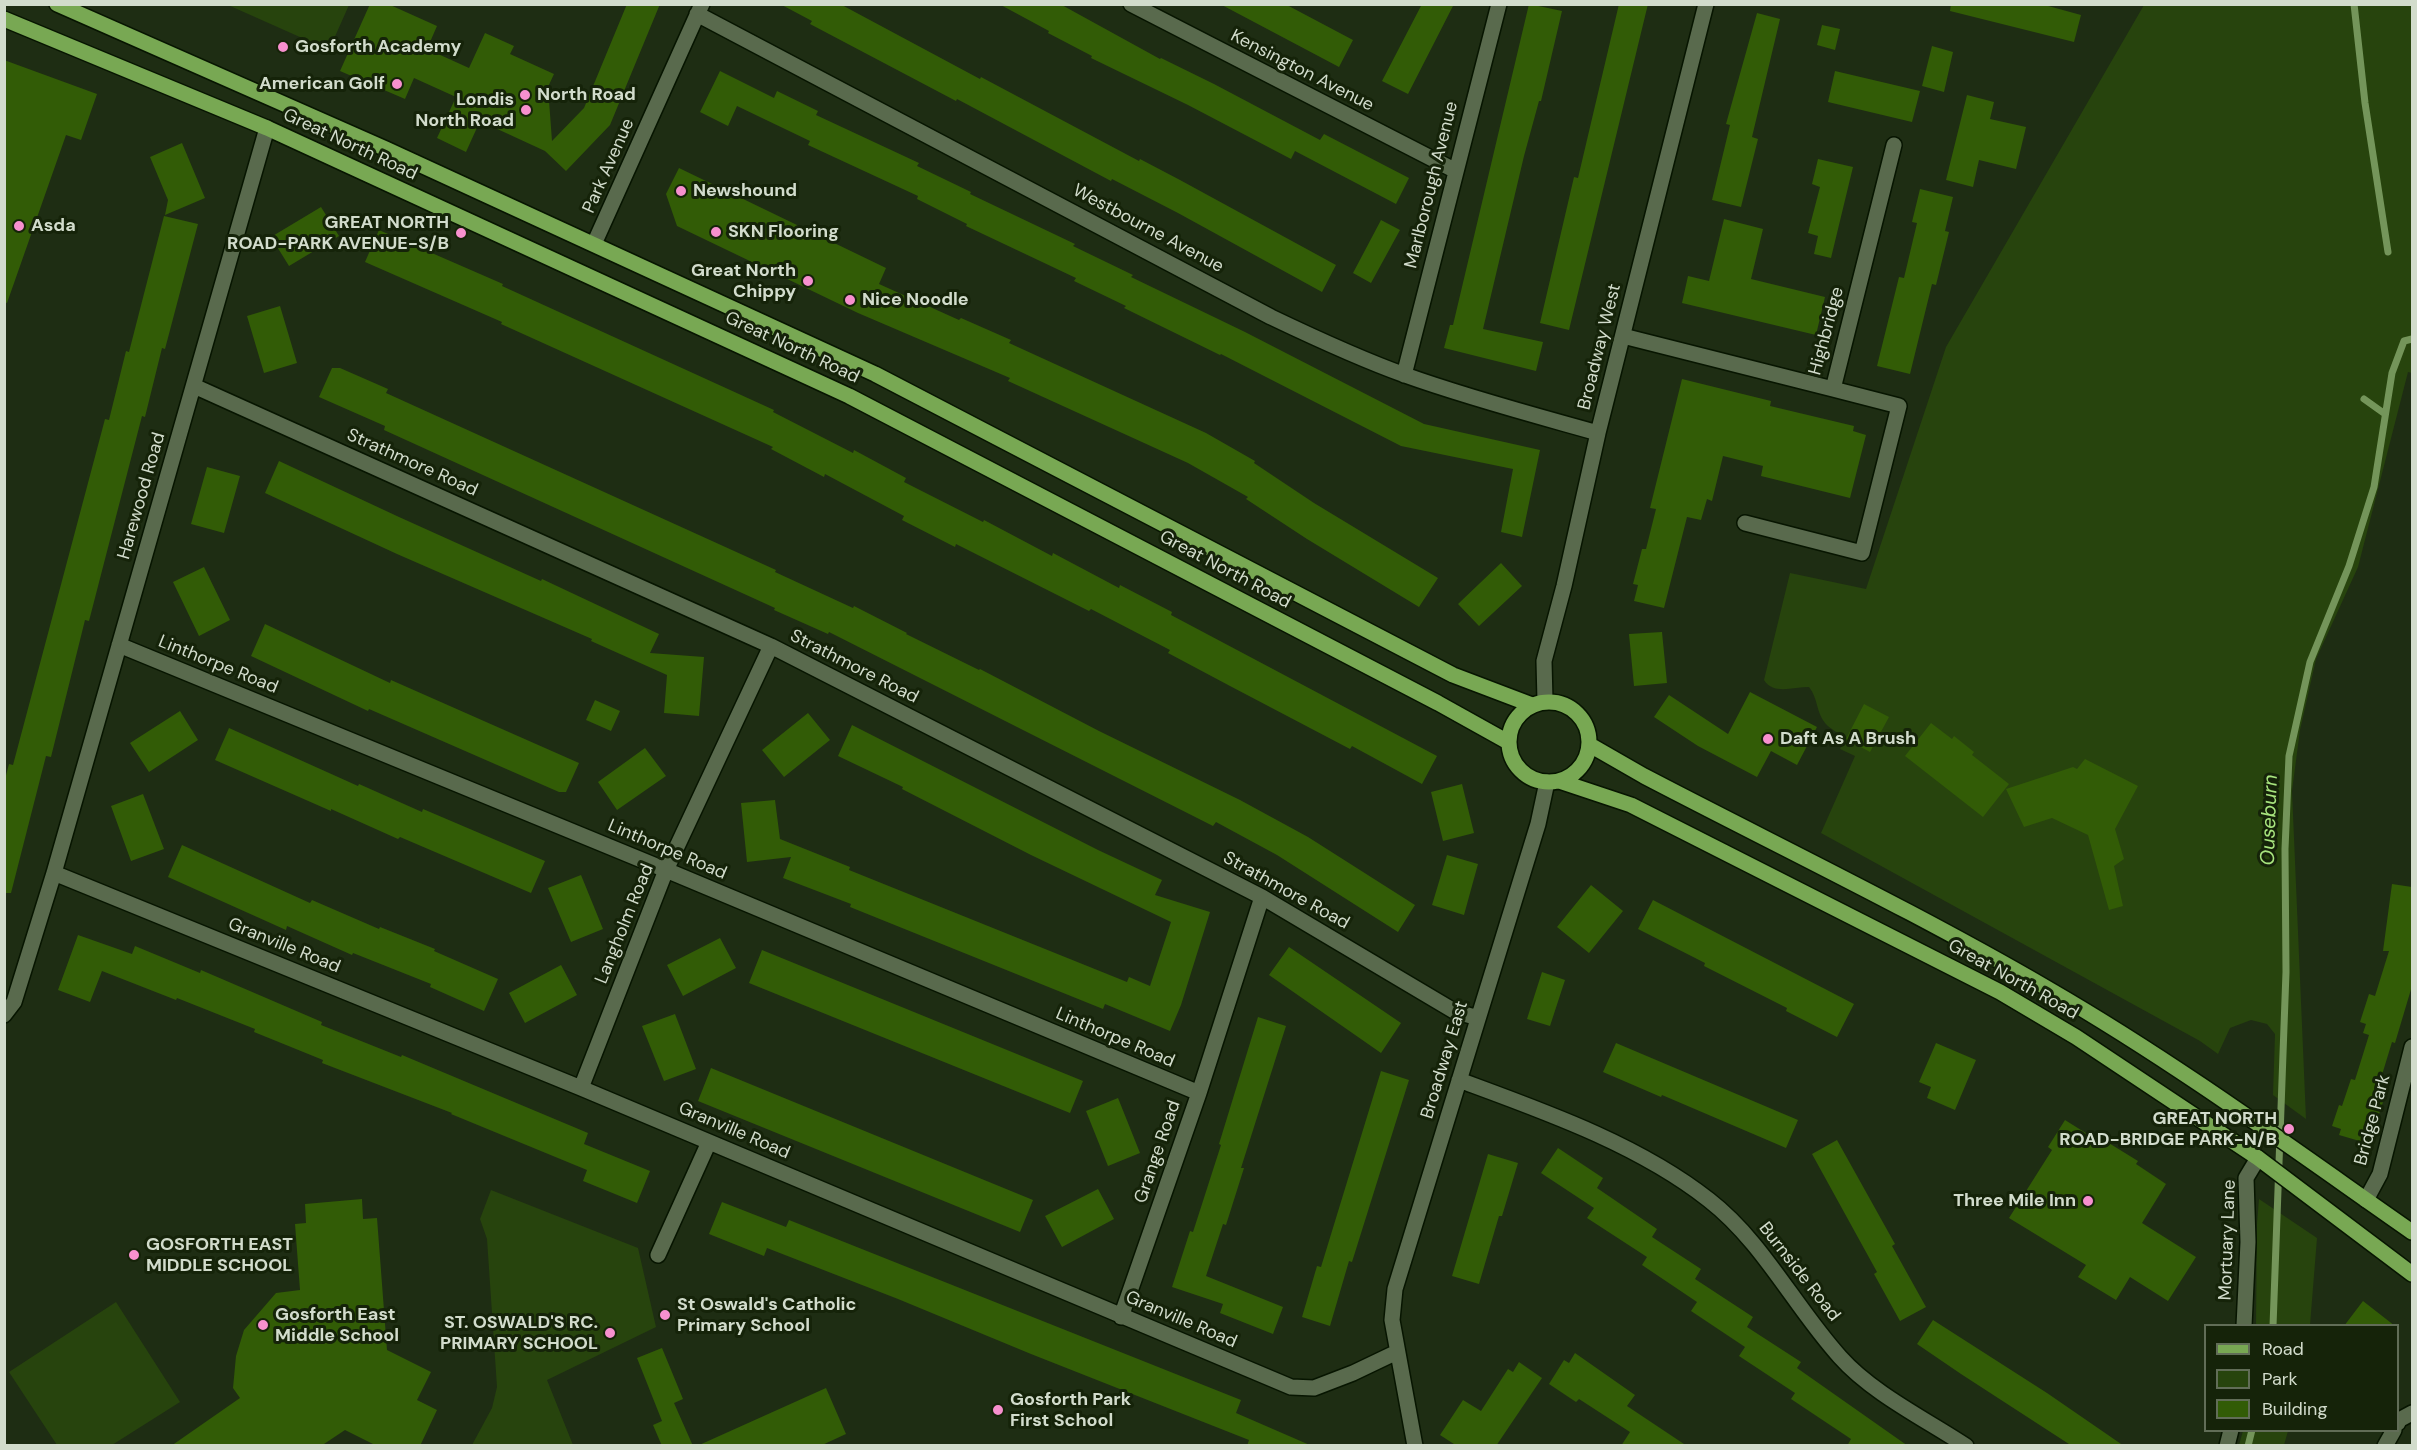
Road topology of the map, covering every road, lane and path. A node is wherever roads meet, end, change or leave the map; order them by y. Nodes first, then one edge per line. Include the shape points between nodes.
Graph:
1 (57, 4) edge
2 (1131, 4) edge
3 (1499, 4) edge
4 (1706, 4) edge
5 (700, 9) edge
6 (4, 19) edge
7 (267, 128) junction
8 (1894, 145) dead end
9 (1456, 171) junction
10 (594, 244) junction
11 (1623, 336) junction
12 (1404, 375) junction
13 (194, 386) junction
14 (1833, 389) junction
15 (1598, 433) junction
16 (1745, 523) dead end
17 (119, 645) junction
18 (771, 646) junction
19 (1539, 703) junction
20 (1508, 742) junction
21 (1590, 745) junction
22 (1553, 781) junction
23 (666, 870) junction
24 (54, 873) junction
25 (1262, 897) junction
26 (5, 1015) edge
27 (1478, 1018) junction
28 (2412, 1047) edge
29 (1459, 1080) junction
30 (581, 1088) junction
31 (1199, 1093) junction
32 (709, 1142) junction
33 (2258, 1158) junction
34 (2366, 1200) junction
35 (2412, 1232) edge
36 (658, 1256) dead end
37 (2412, 1274) edge
38 (1121, 1317) junction
39 (2244, 1324) edge
40 (1397, 1352) junction
41 (2412, 1413) edge
42 (2399, 1421) edge
43 (2393, 1432) edge
44 (1415, 1446) edge
45 (1966, 1446) edge
46 (2385, 1446) edge

1 - 10 main road, Great North Road
2 - 9 street, Kensington Avenue
3 - 9 street, Marlborough Avenue
4 - 11 street, Broadway West
5 - 10 street, Park Avenue
5 - 12 street, Westbourne Avenue via 1271,317
6 - 7 main road, Great North Road
7 - 13 street, Harewood Road
7 - 20 main road, Great North Road via 849,396
8 - 14 street, Highbridge
9 - 12 street, Marlborough Avenue
10 - 19 main road, Great North Road via 875,374 1453,675
11 - 14 street, Highbridge
11 - 15 street, Broadway West
12 - 15 street, Westbourne Avenue
13 - 17 street, Harewood Road
13 - 18 street, Strathmore Road
14 - 16 street via 1899,406 1862,553
15 - 19 street, Broadway West via 1544,661
17 - 23 street, Linthorpe Road
17 - 24 street, Harewood Road
18 - 23 street, Langholm Road
18 - 25 street, Strathmore Road
19 - 20 main road via 1522,711
19 - 21 main road, Great North Road via 1559,702 1572,708 1582,718
20 - 22 main road, Great North Road via 1520,770 1535,780
21 - 22 main road via 1580,768
21 - 34 main road, Great North Road via 1993,958 2127,1037 2263,1126
22 - 27 street, Broadway East
22 - 33 main road, Great North Road via 1631,805 2000,992 2076,1037
23 - 30 street, Langholm Road
23 - 31 street, Linthorpe Road
24 - 26 street, Harewood Road via 14,1002
24 - 30 street, Granville Road
25 - 27 street, Strathmore Road via 1454,1011
25 - 31 street, Grange Road
27 - 29 street, Broadway East
28 - 34 street, Bridge Park via 2380,1174
29 - 40 street, Broadway East via 1395,1289 1392,1320
29 - 45 street, Burnside Road via 1554,1114 1679,1178 1710,1200 1748,1236 1841,1358 1880,1390
30 - 32 street, Granville Road
31 - 38 street, Grange Road
32 - 36 street
32 - 38 street, Granville Road
33 - 37 main road, Great North Road
33 - 39 street, Mortuary Lane via 2246,1178
34 - 35 main road, Great North Road
38 - 40 street, Granville Road via 1291,1387 1314,1388
40 - 44 street, Broadway East
41 - 42 street
43 - 46 street

